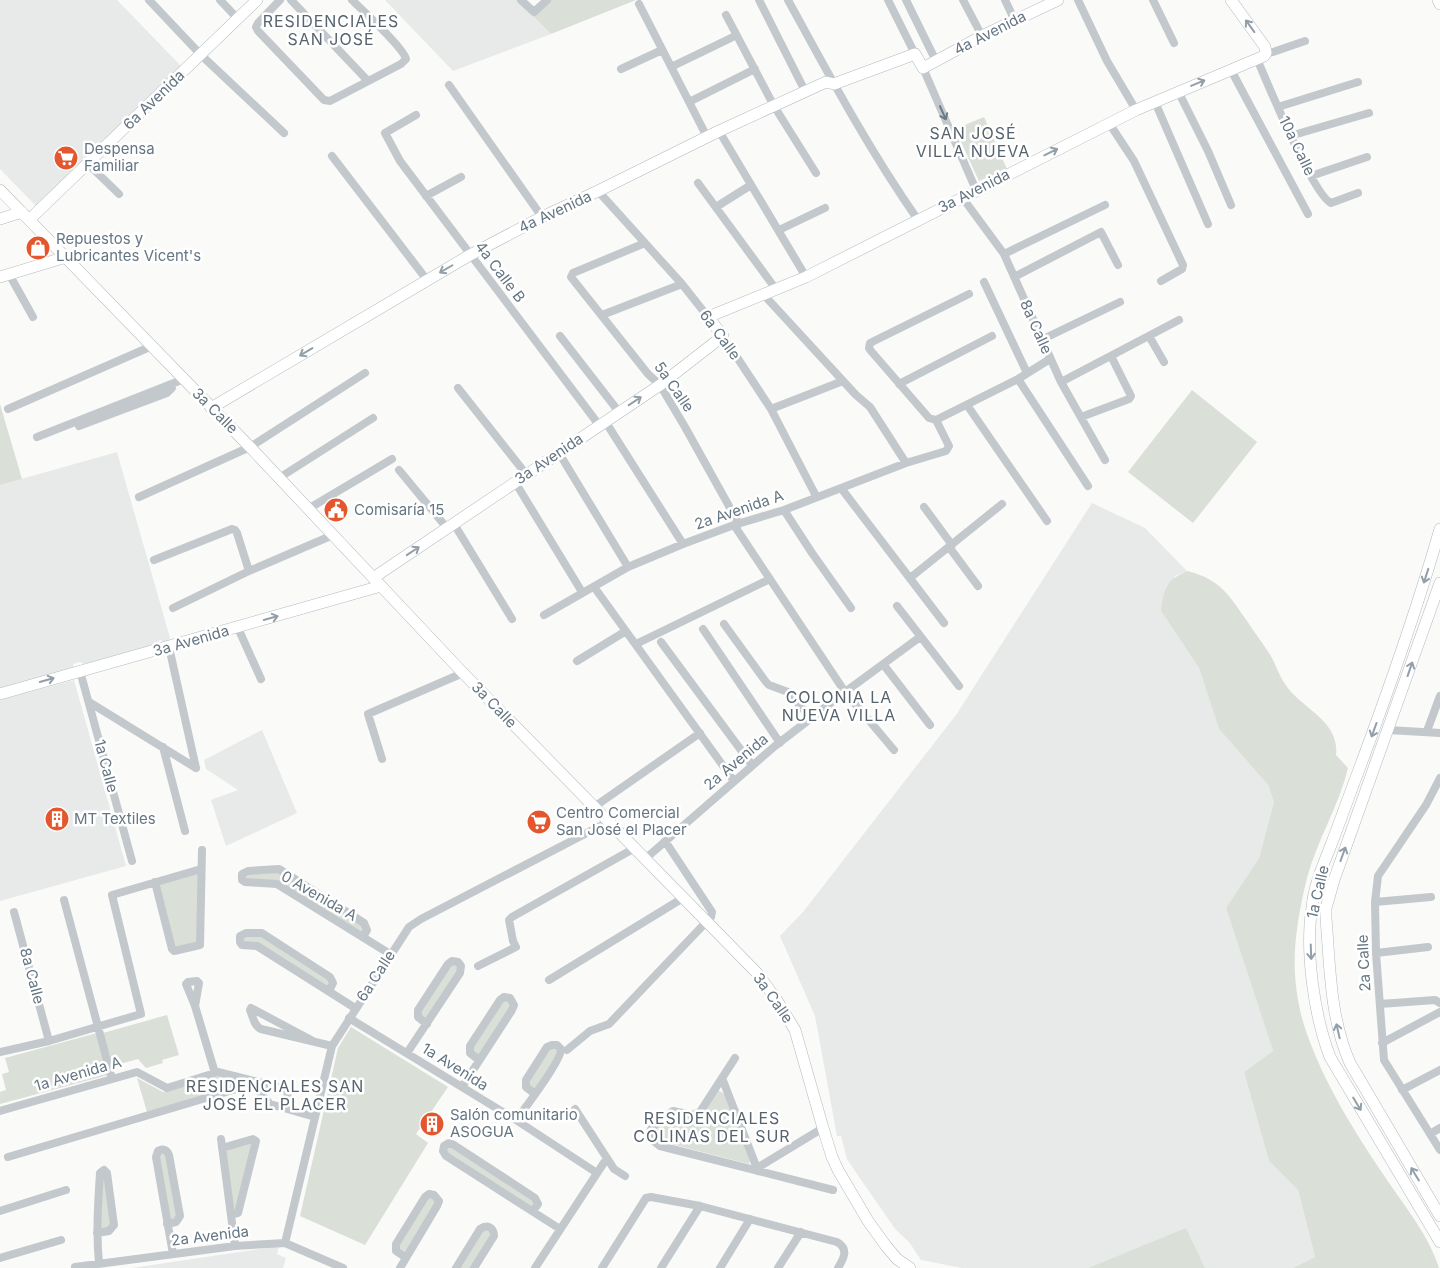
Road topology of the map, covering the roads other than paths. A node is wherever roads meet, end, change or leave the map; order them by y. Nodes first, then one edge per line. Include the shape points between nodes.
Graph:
1 (149, 0) edge
2 (220, 0) edge
3 (257, 0) edge
4 (280, 0) edge
5 (291, 0) edge
6 (352, 0) edge
7 (521, 0) edge
8 (547, 0) edge
9 (760, 0) edge
10 (788, 0) edge
11 (888, 0) edge
12 (906, 0) edge
13 (963, 0) edge
14 (1005, 0) edge
15 (1058, 0) edge
16 (1078, 0) edge
17 (1153, 0) edge
18 (1231, 0) edge
19 (1438, 0) edge
20 (639, 4) dead end
21 (1440, 4) edge
22 (726, 15) dead end
23 (238, 19) junction
24 (1015, 21) junction
25 (982, 36) junction
26 (731, 38) dead end
27 (1305, 41) dead end
28 (1174, 43) dead end
29 (662, 50) junction
30 (1266, 52) junction
31 (915, 54) junction
32 (201, 55) junction
33 (1256, 59) junction
34 (936, 61) junction
35 (671, 67) junction
36 (923, 68) junction
37 (621, 69) dead end
38 (755, 69) junction
39 (1231, 70) junction
40 (368, 81) junction
41 (1358, 82) dead end
42 (834, 84) junction
43 (449, 85) dead end
44 (1178, 91) junction
45 (805, 92) junction
46 (689, 102) junction
47 (1155, 102) junction
48 (774, 106) junction
49 (1278, 107) junction
50 (1136, 110) junction
51 (1369, 113) dead end
52 (416, 114) dead end
53 (1109, 123) junction
54 (719, 131) junction
55 (284, 133) dead end
56 (1290, 136) junction
57 (707, 137) junction
58 (332, 156) dead end
59 (1366, 157) dead end
60 (88, 164) junction
61 (816, 173) dead end
62 (1311, 176) junction
63 (461, 177) dead end
64 (698, 182) dead end
65 (751, 185) junction
66 (0, 190) edge
67 (976, 190) junction
68 (598, 191) junction
69 (1358, 193) dead end
70 (119, 194) dead end
71 (426, 196) junction
72 (962, 197) junction
73 (1105, 205) dead end
74 (1231, 205) dead end
75 (716, 207) junction
76 (825, 208) dead end
77 (1308, 214) dead end
78 (26, 215) junction
79 (542, 217) junction
80 (0, 219) edge
81 (918, 220) junction
82 (1208, 224) dead end
83 (779, 230) junction
84 (645, 243) junction
85 (1004, 254) junction
86 (470, 255) junction
87 (66, 257) junction
88 (1118, 265) dead end
89 (5, 276) edge
90 (806, 277) junction
91 (1014, 277) junction
92 (427, 280) junction
93 (1161, 281) dead end
94 (984, 282) dead end
95 (682, 284) junction
96 (775, 288) junction
97 (764, 294) junction
98 (969, 294) dead end
99 (1120, 302) dead end
100 (602, 315) junction
101 (33, 317) dead end
102 (708, 317) junction
103 (1179, 320) dead end
104 (560, 336) dead end
105 (723, 336) junction
106 (992, 336) dead end
107 (1149, 336) junction
108 (1041, 340) junction
109 (152, 346) junction
110 (1110, 356) junction
111 (1050, 359) junction
112 (1164, 362) dead end
113 (365, 373) dead end
114 (1027, 373) junction
115 (184, 379) junction
116 (1018, 379) junction
117 (843, 380) junction
118 (1060, 382) junction
119 (899, 384) junction
120 (660, 386) junction
121 (458, 388) dead end
122 (967, 405) junction
123 (212, 408) junction
124 (8, 409) dead end
125 (771, 409) junction
126 (619, 412) junction
127 (1081, 417) junction
128 (373, 418) dead end
129 (936, 420) junction
130 (602, 423) junction
131 (38, 439) dead end
132 (250, 446) junction
133 (560, 454) junction
134 (392, 459) dead end
135 (1106, 460) dead end
136 (906, 463) junction
137 (399, 470) dead end
138 (526, 474) junction
139 (279, 478) junction
140 (515, 482) junction
141 (1088, 486) dead end
142 (841, 488) junction
143 (816, 496) junction
144 (139, 497) dead end
145 (1002, 504) dead end
146 (924, 508) dead end
147 (308, 509) junction
148 (784, 510) junction
149 (1048, 521) dead end
150 (737, 524) junction
151 (450, 526) junction
152 (1440, 529) edge
153 (333, 535) junction
154 (683, 544) junction
155 (951, 546) junction
156 (154, 560) dead end
157 (628, 567) junction
158 (249, 571) junction
159 (373, 578) junction
160 (910, 578) junction
161 (770, 579) junction
162 (1440, 583) edge
163 (382, 586) junction
164 (978, 586) dead end
165 (582, 592) junction
166 (597, 592) dead end
167 (897, 606) dead end
168 (173, 608) dead end
169 (851, 608) dead end
170 (544, 615) dead end
171 (512, 619) dead end
172 (944, 623) dead end
173 (724, 624) dead end
174 (238, 628) junction
175 (703, 629) dead end
176 (626, 631) junction
177 (920, 637) junction
178 (661, 642) dead end
179 (636, 644) junction
180 (169, 647) junction
181 (577, 661) dead end
182 (883, 664) junction
183 (80, 671) junction
184 (463, 673) junction
185 (261, 679) dead end
186 (959, 686) dead end
187 (845, 692) junction
188 (0, 694) edge
189 (1440, 696) edge
190 (89, 702) junction
191 (811, 718) junction
192 (930, 725) dead end
193 (1388, 730) junction
194 (1427, 731) junction
195 (700, 733) junction
196 (1440, 733) edge
197 (780, 743) junction
198 (163, 747) junction
199 (894, 750) dead end
200 (382, 759) dead end
201 (752, 765) junction
202 (1440, 778) edge
203 (734, 781) junction
204 (594, 807) junction
205 (608, 822) junction
206 (185, 831) dead end
207 (665, 841) junction
208 (634, 849) junction
209 (202, 850) dead end
210 (645, 859) junction
211 (132, 861) dead end
212 (202, 869) junction
213 (155, 882) junction
214 (1431, 897) dead end
215 (683, 898) junction
216 (64, 900) dead end
217 (1375, 902) junction
218 (14, 912) dead end
219 (706, 922) junction
220 (363, 937) junction
221 (1428, 948) dead end
222 (1376, 953) junction
223 (390, 954) junction
224 (478, 966) dead end
225 (549, 980) dead end
226 (329, 991) junction
227 (1440, 1003) edge
228 (1380, 1004) junction
229 (195, 1006) dead end
230 (355, 1008) junction
231 (1440, 1012) edge
232 (349, 1018) junction
233 (427, 1024) junction
234 (98, 1027) junction
235 (49, 1041) junction
236 (313, 1041) junction
237 (1382, 1043) junction
238 (332, 1046) junction
239 (567, 1050) dead end
240 (0, 1052) edge
241 (407, 1053) junction
242 (736, 1058) dead end
243 (479, 1060) junction
244 (1440, 1070) edge
245 (215, 1073) junction
246 (722, 1078) junction
247 (112, 1079) junction
248 (250, 1082) junction
249 (462, 1086) junction
250 (715, 1090) junction
251 (1402, 1090) junction
252 (535, 1094) junction
253 (729, 1097) junction
254 (286, 1108) junction
255 (575, 1109) dead end
256 (0, 1111) edge
257 (315, 1117) junction
258 (516, 1120) junction
259 (822, 1128) junction
260 (1440, 1128) edge
261 (1430, 1134) junction
262 (221, 1139) dead end
263 (222, 1148) junction
264 (1440, 1150) edge
265 (8, 1157) dead end
266 (607, 1158) junction
267 (758, 1169) junction
268 (597, 1173) junction
269 (625, 1176) dead end
270 (66, 1190) dead end
271 (833, 1190) dead end
272 (700, 1206) junction
273 (0, 1211) edge
274 (533, 1212) junction
275 (231, 1215) junction
276 (1440, 1216) edge
277 (750, 1219) junction
278 (168, 1224) junction
279 (560, 1229) junction
280 (800, 1232) junction
281 (97, 1233) junction
282 (61, 1240) dead end
283 (1440, 1242) edge
284 (285, 1243) junction
285 (235, 1246) junction
286 (173, 1254) junction
287 (405, 1257) junction
288 (0, 1258) edge
289 (100, 1263) junction
290 (75, 1266) dead end
291 (343, 1268) edge
292 (400, 1268) edge
293 (456, 1268) edge
294 (474, 1268) edge
295 (536, 1268) edge
296 (602, 1268) edge
297 (661, 1268) edge
298 (720, 1268) edge
299 (778, 1268) edge
300 (838, 1268) edge
301 (910, 1268) edge

1 - 32 street
2 - 23 street
3 - 23 street, 6a Avenida
4 - 40 street via 256,27 324,100 330,101
5 - 40 street
6 - 40 street via 406,59
7 - 8 street via 532,12
9 - 45 street
10 - 42 street
11 - 31 street
12 - 34 street
13 - 25 street
14 - 24 street
15 - 24 street, 4a Avenida
16 - 50 street via 1107,61
17 - 28 street
30 -> 18 street
19 - 21 street
20 - 29 street
22 - 38 street
23 - 32 street, 6a Avenida
24 - 25 street, 4a Avenida
25 - 34 street, 4a Avenida
26 - 35 street
27 - 30 street
29 - 35 street
29 - 37 street
30 - 33 street, 3a Avenida
31 - 36 street
31 - 42 street, 4a Avenida
32 - 55 street
32 - 60 street, 6a Avenida
33 - 39 street, 3a Avenida
33 - 49 street, 10a Calle
34 - 36 street, 4a Avenida
35 - 46 street
36 -> 67 street
38 - 46 street
38 - 48 street
44 -> 39 street, 3a Avenida
39 - 77 street
41 - 49 street
42 - 45 street, 4a Avenida via 826,82
42 - 81 street
43 - 79 street
44 - 47 street, 3a Avenida
44 - 74 street
45 - 48 street, 4a Avenida
46 - 57 street
47 - 50 street, 3a Avenida
47 - 82 street
48 - 54 street, 4a Avenida
48 - 61 street
49 - 56 street, 10a Calle
50 - 53 street, 3a Avenida
51 - 56 street
52 - 71 street, 4a Calle B via 386,131 385,135
67 -> 53 street, 3a Avenida
53 - 93 street via 1134,161 1183,265 1178,272
54 - 57 street, 4a Avenida
54 - 65 street
56 - 62 street, 10a Calle
57 - 68 street, 4a Avenida
58 - 92 street
59 - 62 street
60 - 70 street
60 - 78 street, 6a Avenida
62 - 69 street, 10a Calle via 1329,203
63 - 71 street
64 - 75 street
65 - 75 street
65 - 83 street
66 - 78 street, 3a Calle
67 - 72 street, 3a Avenida
68 - 79 street, 4a Avenida
68 - 84 street, 6a Calle
71 - 86 street, 4a Calle B
72 - 81 street, 3a Avenida
72 - 85 street, 8a Calle
73 - 85 street
75 - 96 street
76 - 83 street
78 - 80 street, 6a Avenida
78 - 87 street, 3a Calle
79 - 86 street, 4a Avenida
81 - 90 street, 3a Avenida
83 - 90 street
84 - 95 street, 6a Calle
84 - 100 street, 5a Calle via 571,277
85 - 91 street, 8a Calle
86 -> 92 street, 4a Avenida
86 - 130 street, 4a Calle B
87 - 89 street
87 - 109 street, 3a Calle
88 - 91 street via 1101,232
89 - 101 street
90 - 96 street, 3a Avenida
91 - 108 street, 8a Calle
92 -> 123 street, 4a Avenida
94 - 114 street
95 - 100 street
95 - 102 street, 6a Calle
96 - 97 street, 3a Avenida
97 - 102 street, 3a Avenida
97 - 117 street
98 - 119 street via 870,343 871,352
99 - 108 street
100 - 120 street, 5a Calle
102 - 105 street, 6a Calle
103 - 107 street
104 - 126 street
105 - 120 street, 3a Avenida
105 - 125 street, 6a Calle
106 - 119 street
107 - 110 street
107 - 112 street
108 - 111 street, 8a Calle
109 - 115 street, 3a Calle
109 - 124 street
110 - 118 street
110 - 127 street via 1131,396
111 - 114 street
111 - 118 street, 8a Calle
113 - 132 street
114 - 116 street
115 - 123 street, 3a Calle
115 - 131 street
116 - 122 street
116 - 141 street
117 - 125 street
117 - 136 street via 870,407
118 - 127 street, 8a Calle
119 - 129 street via 929,418
126 -> 120 street, 3a Avenida
120 - 150 street, 5a Calle
121 - 138 street
122 - 129 street
122 - 149 street
123 - 132 street, 3a Calle
125 - 143 street, 6a Calle
126 - 130 street, 3a Avenida
127 - 135 street, 8a Calle
128 - 139 street
129 - 136 street, 2a Avenida A via 949,446 946,451
130 - 133 street, 3a Avenida
130 - 154 street, 4a Calle B
132 - 139 street, 3a Calle
132 - 144 street
133 - 138 street, 3a Avenida
133 - 157 street
134 - 147 street
136 - 142 street, 2a Avenida A
137 - 151 street
138 - 140 street, 3a Avenida
139 - 147 street, 3a Calle
140 - 151 street, 3a Avenida
140 - 165 street
142 - 143 street, 2a Avenida A
142 - 160 street
143 - 148 street, 2a Avenida A
145 - 155 street
146 - 155 street
147 - 153 street, 3a Calle
148 - 150 street, 2a Avenida A
148 - 169 street
150 - 154 street, 2a Avenida A
150 - 161 street, 5a Calle
159 -> 151 street, 3a Avenida
151 - 171 street
152 -> 283 street, 1a Calle via 1376,725 1321,871 1310,921 1312,976 1324,1042 1330,1057
153 - 158 street
153 - 159 street, 3a Calle
154 - 157 street, 2a Avenida A
155 - 160 street
155 - 164 street
156 - 158 street via 232,529 237,533
157 - 165 street, 2a Avenida A
158 - 168 street
159 - 163 street, 3a Calle
160 - 172 street
161 - 179 street
161 - 187 street, 5a Calle
193 -> 162 street, 1a Calle
174 -> 163 street, 3a Avenida
163 - 184 street, 3a Calle
165 - 170 street, 2a Avenida A
166 - 176 street
167 - 177 street
173 - 191 street via 766,682 788,692
174 - 180 street, 3a Avenida
174 - 185 street
175 - 197 street
176 - 179 street
176 - 181 street
177 - 182 street, 2a Avenida
177 - 186 street
178 - 201 street
179 - 195 street
180 - 183 street, 3a Avenida
180 - 198 street via 196,768
182 - 187 street, 2a Avenida
182 - 192 street
188 -> 183 street, 3a Avenida
183 - 190 street, 1a Calle
184 - 200 street via 368,714
184 - 204 street, 3a Calle
187 - 191 street, 2a Avenida
187 - 199 street, 5a Calle
189 - 194 street
190 - 198 street
190 - 211 street, 1a Calle
191 - 197 street, 2a Avenida
193 - 194 street
276 -> 193 street, 1a Calle via 1350,1063 1334,1011 1326,908
194 - 196 street
195 - 203 street
195 - 204 street
197 - 201 street, 2a Avenida
198 - 206 street
201 - 203 street, 2a Avenida
202 - 217 street, 2a Calle via 1378,876
203 - 207 street, 2a Avenida
204 - 205 street, 3a Calle
205 - 208 street, 3a Calle
205 - 223 street, 6a Calle via 416,922
207 - 210 street, 2a Avenida
207 - 219 street via 712,912
208 - 210 street, 3a Calle
208 - 224 street via 512,917 509,920 516,948
209 - 212 street
210 - 215 street, 3a Calle
212 - 213 street
212 - 213 street via 200,942 197,946 172,949
213 - 234 street via 112,897 142,1013
214 - 217 street
215 - 219 street, 3a Calle
215 - 225 street
216 - 234 street
217 - 222 street, 2a Calle
218 - 235 street, 8a Calle
219 - 239 street via 609,1024 590,1031
219 - 259 street, 3a Calle via 757,973 788,1018 797,1036
220 - 220 street, 0 Avenida A via 277,884 244,881 242,874 248,870 279,869 364,923 367,929
220 - 223 street, 0 Avenida A
221 - 222 street
222 - 228 street, 2a Calle
223 - 230 street, 6a Calle
226 - 226 street via 258,946 242,945 240,936 262,933 330,977 333,983
226 - 230 street
227 - 228 street via 1435,1000
228 - 237 street, 2a Calle
229 - 245 street
230 - 232 street, 6a Calle
231 - 237 street
232 - 238 street, 6a Calle
232 - 241 street, 1a Avenida
233 - 233 street via 418,1017 418,1010 448,964 458,962 462,971
233 - 241 street
234 - 235 street
234 - 247 street
235 - 240 street
236 - 236 street via 259,1028 251,1008
236 - 238 street
237 - 251 street, 2a Calle via 1384,1060
238 - 257 street, 6a Calle
241 - 249 street, 1a Avenida
242 - 246 street
243 - 243 street via 470,1053 470,1046 500,1000 510,998 514,1007
243 - 249 street
244 - 251 street
245 - 247 street, 1a Avenida A via 166,1088 137,1072
245 - 248 street, 1a Avenida A
246 - 250 street
246 - 253 street
247 - 256 street, 1a Avenida A
248 - 254 street via 270,1104
248 - 254 street, 1a Avenida A via 287,1089
248 - 265 street
249 - 258 street, 1a Avenida
250 - 253 street via 719,1089
250 - 267 street via 699,1113 673,1111 651,1128 650,1137 658,1145
251 - 261 street, 2a Calle
252 - 252 street via 561,1055 557,1045 548,1047 526,1080 526,1087
252 - 258 street
253 - 267 street
254 - 257 street
255 - 266 street
257 - 284 street, 6a Calle
258 - 268 street, 1a Avenida
259 - 267 street
259 - 301 street, 3a Calle via 836,1165 868,1220 894,1256
260 - 261 street
261 - 264 street, 2a Calle
262 - 263 street
263 - 275 street
263 - 275 street via 253,1139 256,1141 238,1214
266 - 268 street
266 - 269 street via 614,1169
267 - 271 street
268 - 279 street
270 - 273 street
272 - 277 street
272 - 296 street via 646,1198
272 - 297 street
274 - 274 street via 445,1155 443,1147 454,1145 534,1197 538,1203
274 - 279 street
275 - 285 street
277 - 280 street
277 - 298 street
278 - 278 street via 156,1157 162,1150 169,1155 180,1216 176,1222
278 - 286 street
279 - 295 street
280 - 299 street
280 - 300 street via 842,1245 844,1257
281 - 281 street via 100,1173 104,1170 114,1225 109,1231
281 - 289 street
282 - 288 street
284 - 285 street, 2a Avenida
284 - 291 street, 2a Avenida
285 - 286 street, 2a Avenida
286 - 289 street, 2a Avenida
287 - 287 street via 396,1251 396,1244 425,1197 434,1195 439,1201 437,1206
287 - 292 street
289 - 290 street, 2a Avenida
293 - 294 street via 480,1229 490,1227 494,1236

